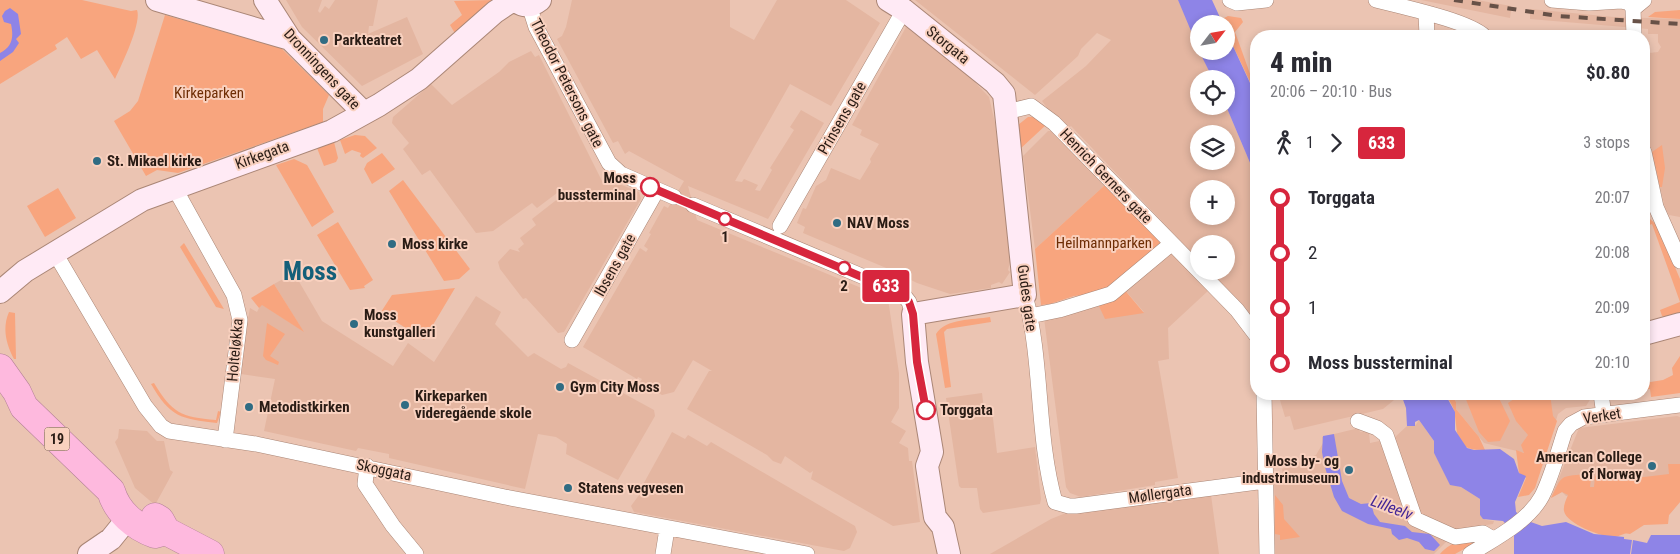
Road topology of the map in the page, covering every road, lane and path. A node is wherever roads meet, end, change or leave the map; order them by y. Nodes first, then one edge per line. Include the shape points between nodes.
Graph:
1 (157, 0) edge
2 (265, 0) edge
3 (1230, 0) edge
4 (1266, 0) edge
5 (1376, 0) edge
6 (1552, 0) edge
7 (524, 1) edge
8 (896, 5) edge
9 (1639, 5) edge
10 (1426, 14) junction
11 (1426, 30) edge
12 (1474, 30) edge
13 (1635, 30) edge
14 (290, 39) junction
15 (1005, 103) junction
16 (363, 112) junction
17 (174, 187) junction
18 (657, 190) junction
19 (674, 197) dead end
20 (693, 205) dead end
21 (1650, 209) edge
22 (780, 226) dead end
23 (1171, 244) junction
24 (55, 253) junction
25 (1680, 261) edge
26 (1190, 262) edge
27 (1208, 280) edge
28 (0, 292) edge
29 (1028, 306) junction
30 (913, 314) junction
31 (1680, 324) edge
32 (1250, 327) edge
33 (1650, 332) edge
34 (572, 340) dead end
35 (0, 368) edge
36 (1264, 400) edge
37 (1602, 400) edge
38 (12, 402) edge
39 (1680, 405) edge
40 (1604, 415) junction
41 (1358, 421) dead end
42 (225, 440) junction
43 (367, 466) junction
44 (1265, 481) junction
45 (111, 491) junction
46 (1055, 502) joint
47 (124, 525) junction
48 (667, 529) junction
49 (166, 531) junction
50 (1493, 539) junction
51 (89, 554) edge
52 (210, 554) edge
53 (416, 554) edge
54 (663, 554) edge
55 (807, 554) edge
56 (946, 554) edge
57 (1267, 554) edge
58 (1470, 554) edge

1 - 14 street
2 - 14 street, Dronningens gate
3 - 4 street via 1245,3
5 - 10 street
6 - 9 street via 1622,1
7 - 16 street, Kirkegata via 494,12 419,79
7 - 18 street, Theodor Petersons gate via 609,163 621,174
8 - 15 street, Storgata via 995,83
8 - 22 street, Prinsens gate
9 - 13 street
10 - 11 street
10 - 12 street
14 - 16 street, Dronningens gate
15 - 23 street, Henrich Gerners gate via 1031,106 1068,137
15 - 29 street, Gudes gate
16 - 17 street, Kirkegata via 332,131
17 - 24 street, Kirkegata via 142,200
17 - 42 street, Holteløkka via 239,309
18 - 19 street, Theodor Petersons gate
18 - 34 street, Ibsens gate
20 - 30 street via 902,294
21 - 25 street
23 - 26 street, Henrich Gerners gate
23 - 29 street via 1111,294 1060,310
24 - 28 street, Kirkegata via 14,278
24 - 42 street, Skoggata via 140,398 161,426 178,434
27 - 32 street, Henrich Gerners gate
29 - 30 street
29 - 46 street, Gudes gate
30 - 56 street via 917,362 932,452 940,458 948,515 943,527
31 - 33 street
35 - 38 highway, 19 via 17,392
36 - 44 street
37 - 40 street
38 - 45 highway, 19
39 - 40 street, Verket
40 - 50 street, Verket via 1576,420 1565,431 1541,498 1524,517
41 - 50 street via 1386,435 1414,519 1455,537 1483,533
42 - 43 street, Skoggata
43 - 48 street, Skoggata
43 - 53 street via 365,484
44 - 46 street, Møllergata via 1076,506
44 - 57 street
45 - 47 highway, 19
45 - 49 highway, 19 via 121,490 160,520
47 - 49 highway, 19 via 156,534
47 - 51 street via 106,544
48 - 54 street
48 - 55 street, Skoggata
49 - 52 highway, 19
50 - 58 street, Verket

